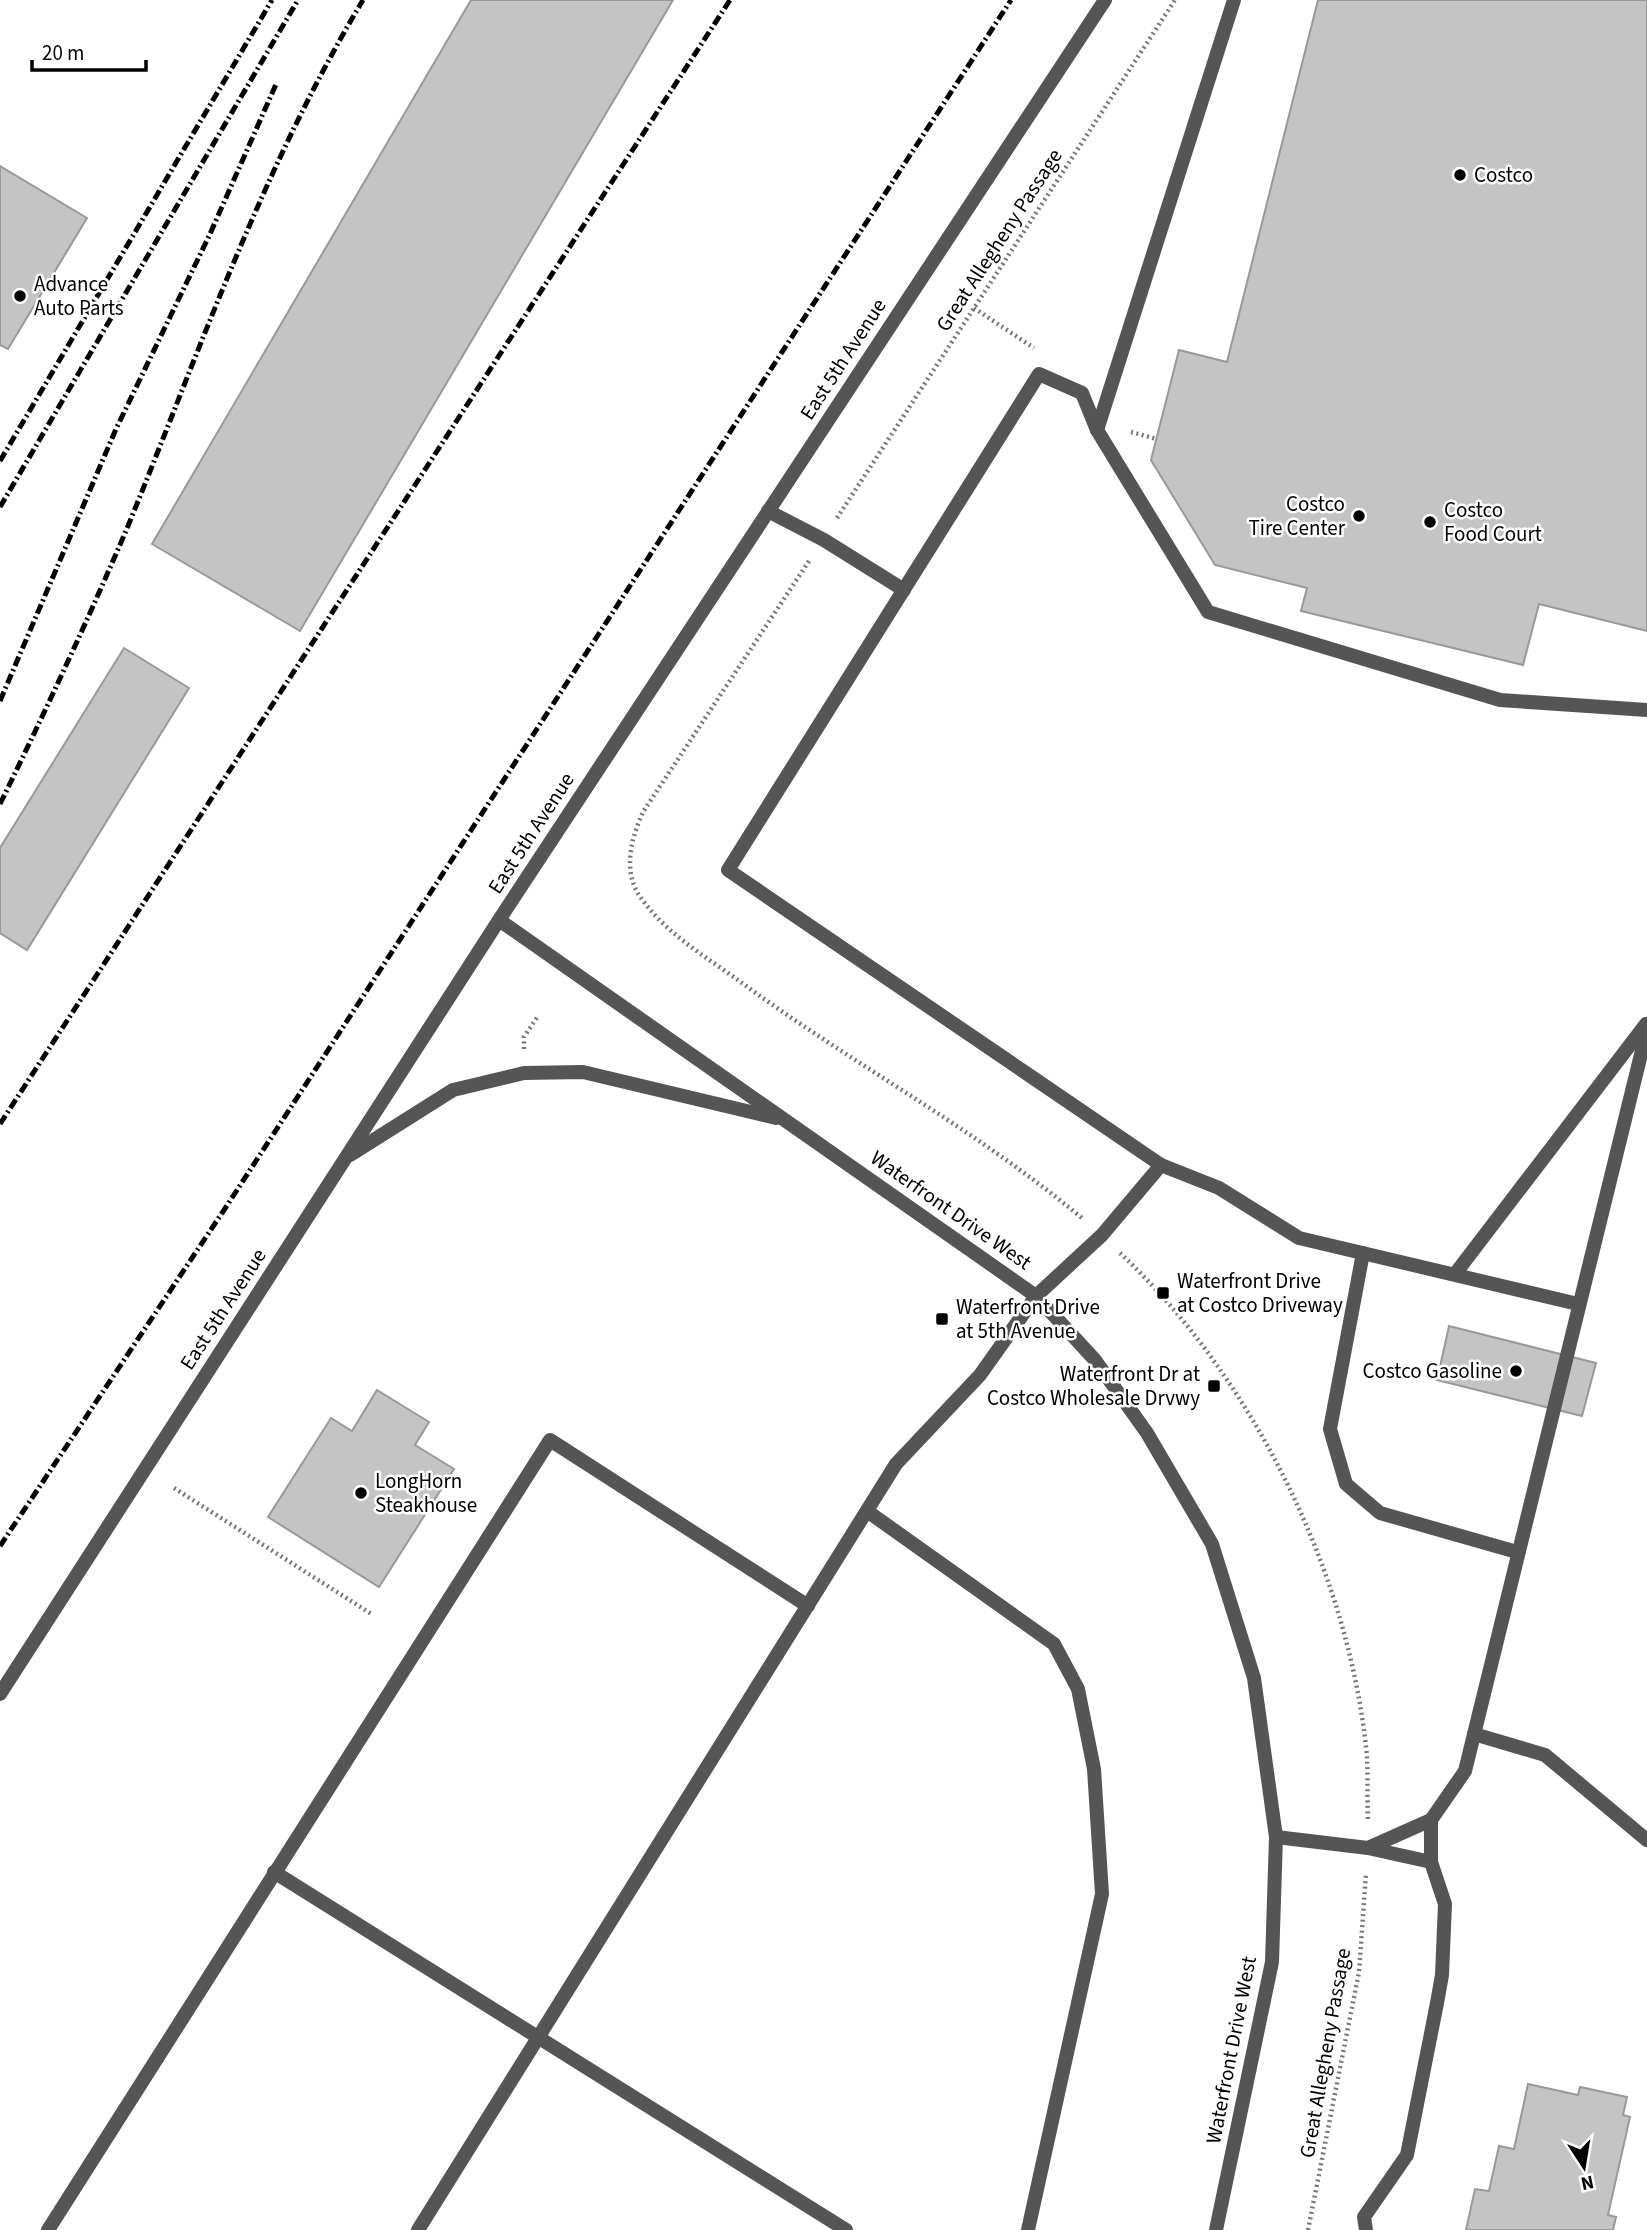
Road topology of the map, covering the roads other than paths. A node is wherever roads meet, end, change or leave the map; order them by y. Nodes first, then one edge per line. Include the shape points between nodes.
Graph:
1 (1105, 0) edge
2 (1234, 0) edge
3 (1097, 430) junction
4 (768, 511) junction
5 (904, 590) junction
6 (1647, 710) edge
7 (499, 920) junction
8 (1647, 1023) edge
9 (1647, 1030) edge
10 (785, 1120) junction
11 (346, 1157) junction
12 (1161, 1165) junction
13 (1363, 1253) junction
14 (1455, 1274) junction
15 (1037, 1296) junction
16 (1578, 1304) junction
17 (867, 1511) junction
18 (1517, 1552) junction
19 (808, 1606) junction
20 (0, 1694) edge
21 (1474, 1734) junction
22 (1431, 1820) junction
23 (1276, 1837) junction
24 (1647, 1840) edge
25 (1368, 1848) junction
26 (1431, 1862) junction
27 (274, 1872) junction
28 (541, 2036) junction
29 (48, 2230) edge
30 (418, 2230) edge
31 (846, 2230) edge
32 (1028, 2230) edge
33 (1216, 2230) edge
34 (1366, 2230) edge

1 - 4 street, East 5th Avenue
2 - 3 street
3 - 5 street via 1082,393 1039,374
3 - 6 street via 1208,612 1500,700
4 - 5 street
4 - 7 street, East 5th Avenue
5 - 12 street via 728,870
7 - 10 street, Waterfront Drive West
7 - 11 street, East 5th Avenue
8 - 14 street
9 - 16 street
10 - 11 street via 583,1072 524,1073 453,1090
10 - 15 street, Waterfront Drive West
11 - 20 street, East 5th Avenue
12 - 13 street via 1219,1188 1299,1238
12 - 15 street via 1102,1235
13 - 14 street
13 - 18 street via 1330,1429 1346,1484 1380,1513
14 - 16 street
15 - 17 street via 980,1375 896,1464
15 - 23 street, Waterfront Drive West via 1095,1360 1147,1433 1212,1545 1254,1678
16 - 18 street
17 - 19 street
17 - 32 street via 1054,1644 1078,1689 1094,1769 1102,1894
18 - 21 street
19 - 27 street via 550,1440
19 - 28 street
21 - 22 street via 1465,1771
21 - 24 street via 1545,1755
22 - 25 street
22 - 26 street
23 - 25 street
23 - 33 street, Waterfront Drive West via 1272,1962
25 - 26 street
26 - 34 street via 1445,1904 1442,1975 1407,2155 1364,2217
27 - 28 street
27 - 29 street
28 - 30 street
28 - 31 street

